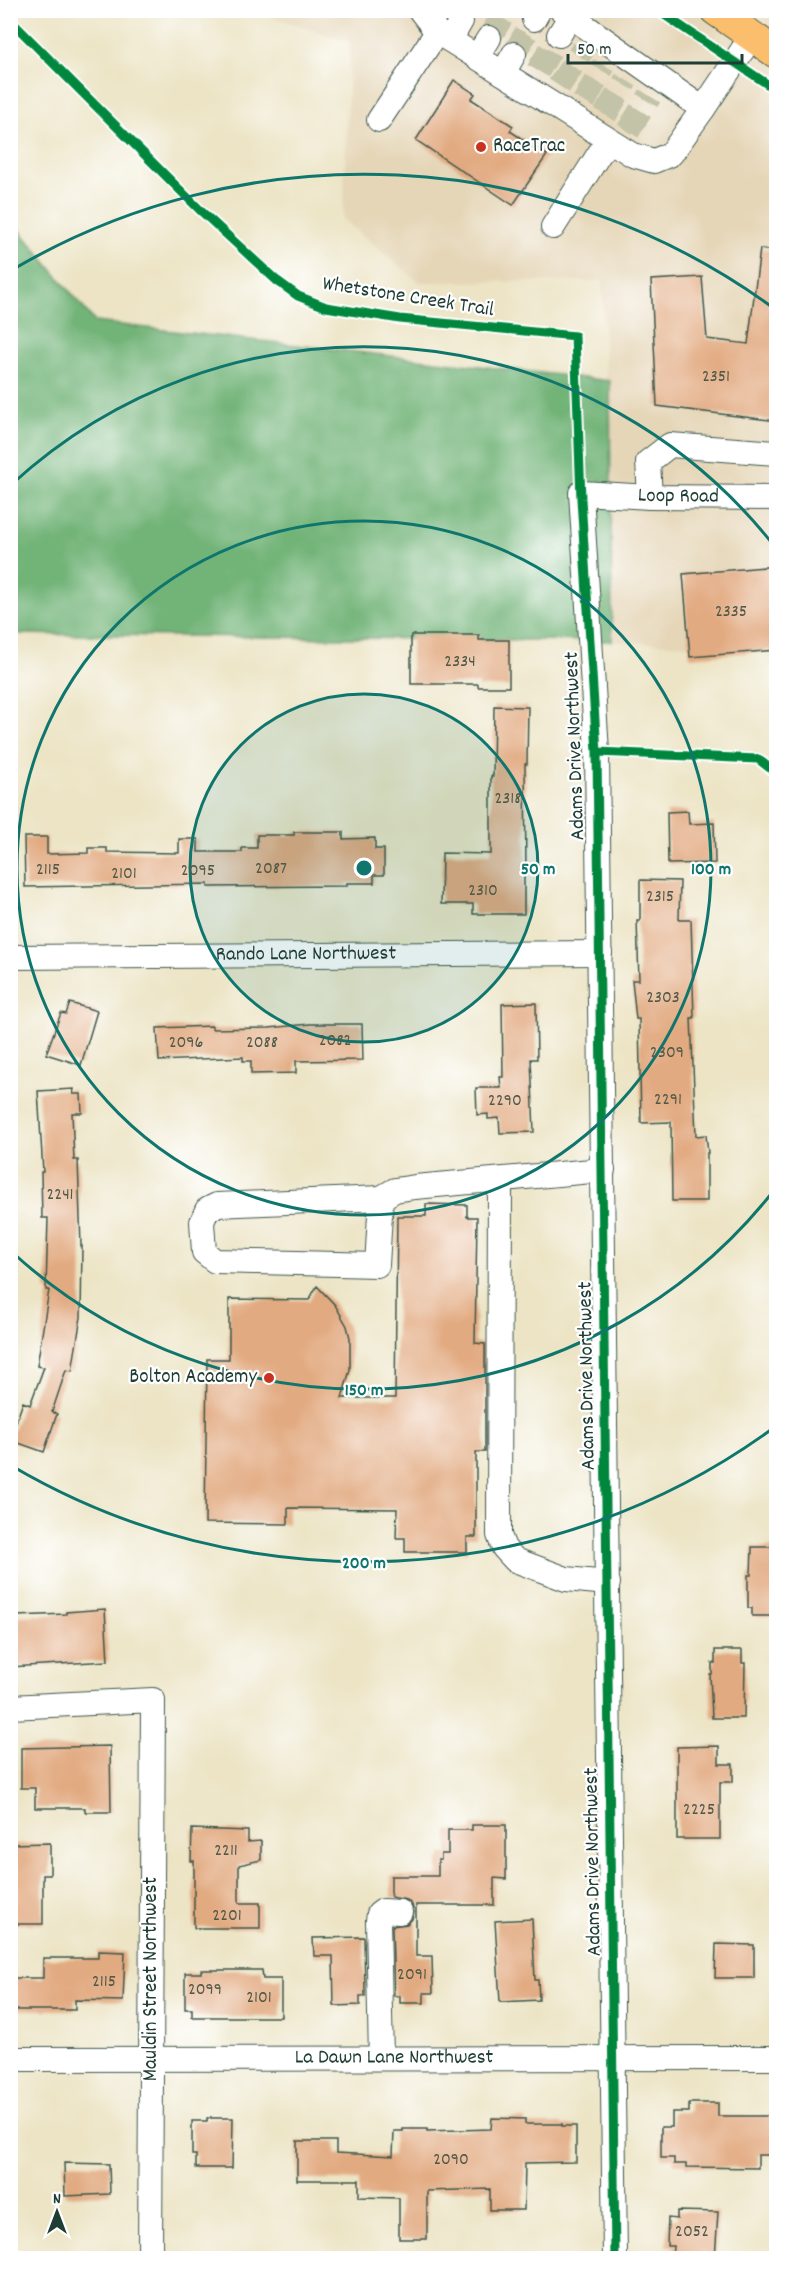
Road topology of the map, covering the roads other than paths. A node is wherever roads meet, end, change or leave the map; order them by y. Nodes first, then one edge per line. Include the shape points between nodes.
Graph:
1 (420, 10) edge
2 (716, 10) edge
3 (564, 21) edge
4 (449, 31) junction
5 (752, 36) junction
6 (777, 52) edge
7 (703, 109) junction
8 (379, 120) dead end
9 (611, 133) junction
10 (553, 227) dead end
11 (777, 453) edge
12 (581, 496) joint
13 (650, 496) junction
14 (777, 498) edge
15 (600, 953) junction
16 (10, 957) edge
17 (603, 1170) junction
18 (500, 1180) junction
19 (381, 1198) junction
20 (608, 1583) junction
21 (10, 1707) edge
22 (400, 1912) dead end
23 (151, 2058) junction
24 (381, 2058) junction
25 (614, 2058) junction
26 (777, 2058) edge
27 (10, 2059) edge
28 (150, 2259) edge
29 (615, 2259) edge

1 - 4 street
2 - 5 main road
3 - 7 street via 655,89
4 - 8 street
4 - 9 street via 483,47
5 - 6 main road
5 - 7 street
7 - 9 street via 671,154 654,161 633,155
9 - 10 street
11 - 13 street via 670,445 648,462
12 - 13 street, Loop Road
12 - 15 street, Adams Drive Northwest via 597,752
13 - 14 street, Loop Road
15 - 16 street, Rando Lane Northwest
15 - 17 street, Adams Drive Northwest
17 - 18 street
17 - 20 street, Adams Drive Northwest
18 - 19 street via 394,1190
18 - 20 street via 499,1535 515,1560 566,1579
19 - 19 street via 217,1205 207,1210 202,1222 204,1252 215,1261 377,1265
20 - 25 street, Adams Drive Northwest
21 - 23 street, Mauldin Street Northwest via 153,1700
22 - 24 street via 379,1914
23 - 24 street, La Dawn Lane Northwest
23 - 27 street, La Dawn Lane Northwest
23 - 28 street, Mauldin Street Northwest
24 - 25 street, La Dawn Lane Northwest
25 - 26 street, La Dawn Lane Northwest
25 - 29 street, Adams Drive Northwest

